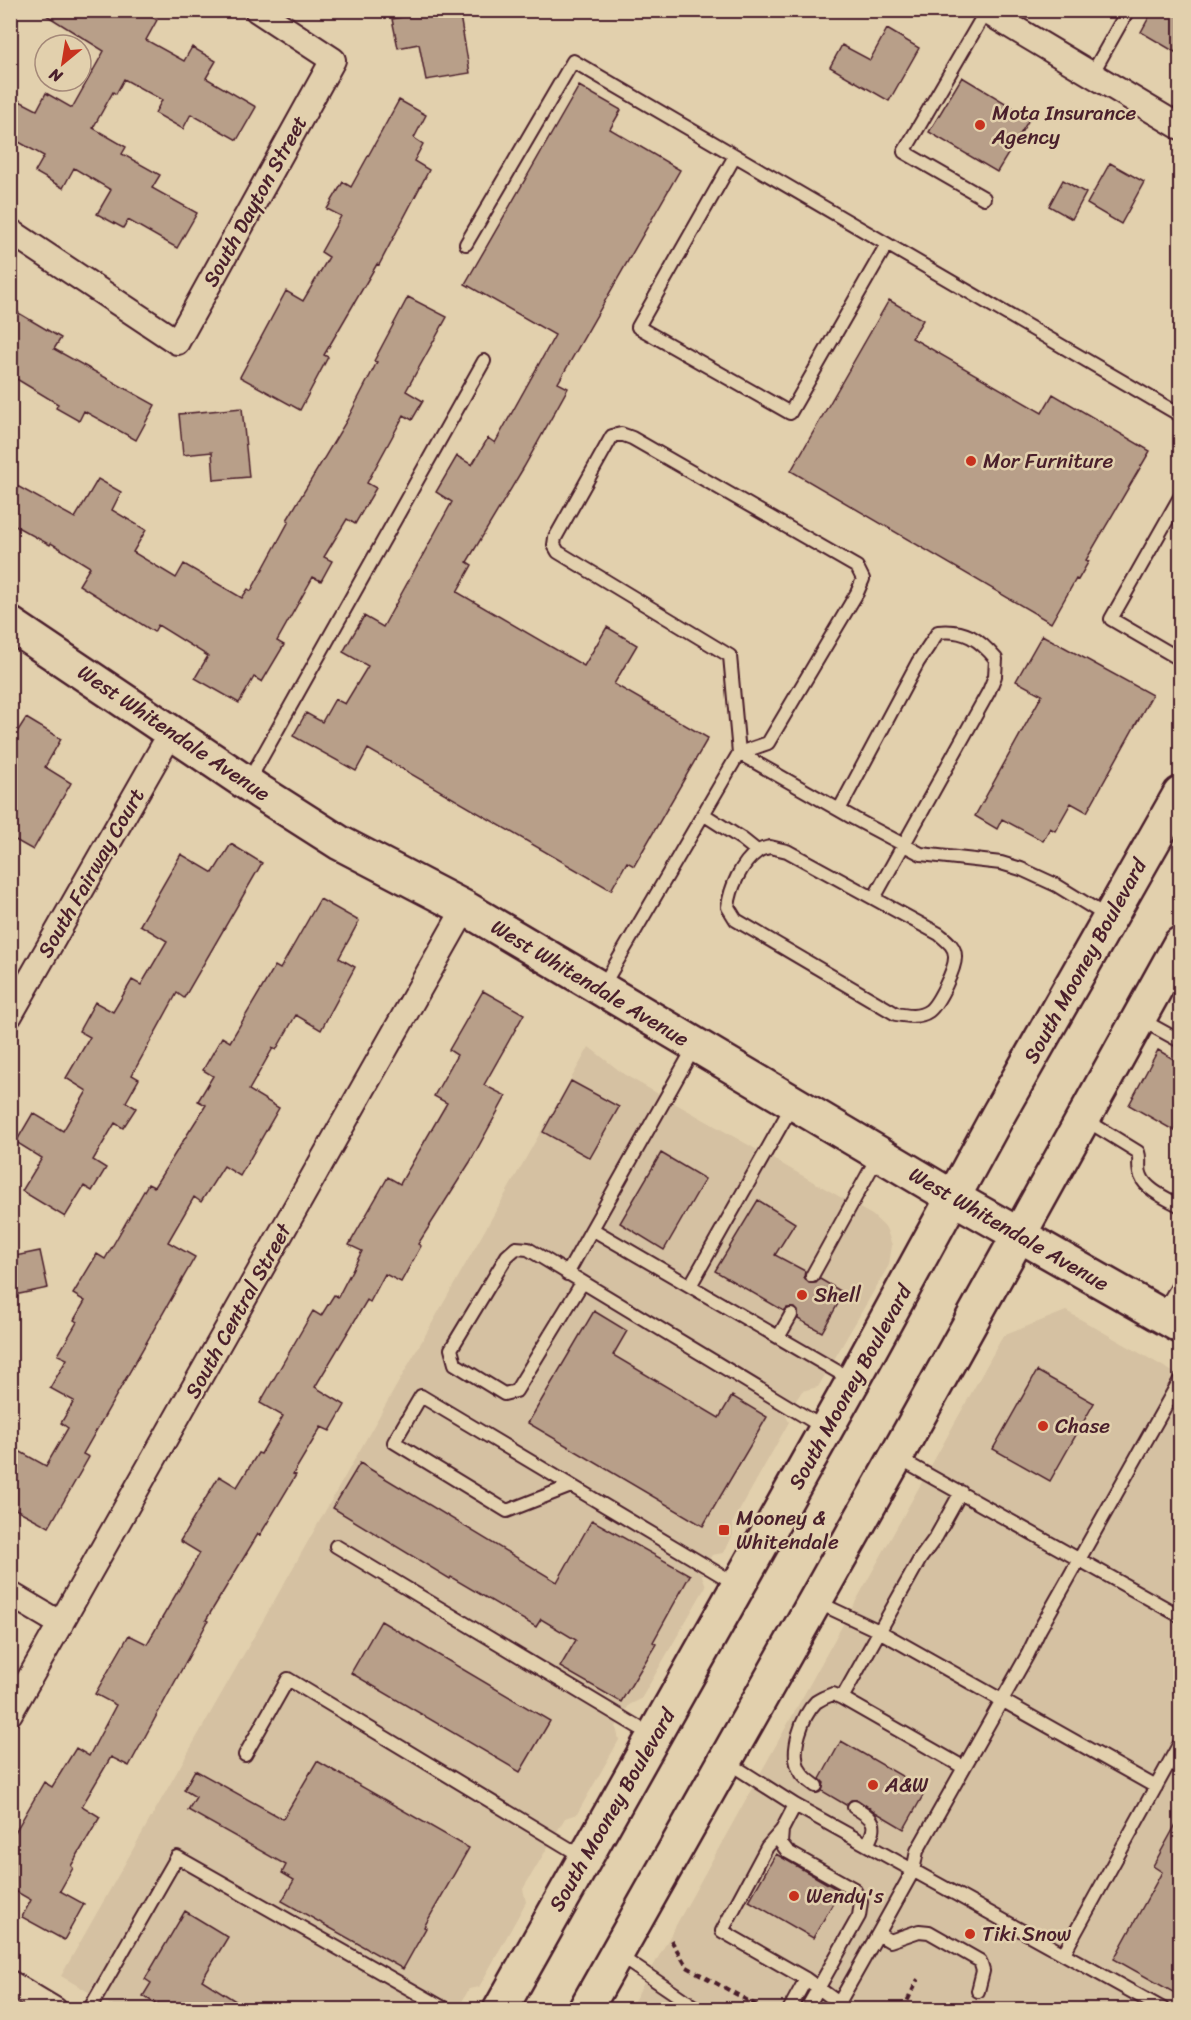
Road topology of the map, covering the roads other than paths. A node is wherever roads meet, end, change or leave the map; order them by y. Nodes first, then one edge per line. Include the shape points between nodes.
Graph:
1 (257, 10) edge
2 (1128, 10) edge
3 (985, 11) edge
4 (1092, 74) junction
5 (1180, 127) edge
6 (735, 156) junction
7 (984, 198) dead end
8 (10, 231) edge
9 (466, 244) dead end
10 (886, 244) junction
11 (484, 360) dead end
12 (1180, 416) edge
13 (1180, 497) edge
14 (10, 624) edge
15 (1180, 657) edge
16 (172, 731) junction
17 (739, 753) junction
18 (247, 783) junction
19 (1180, 794) edge
20 (839, 810) junction
21 (703, 814) junction
22 (903, 845) junction
23 (757, 851) junction
24 (874, 898) junction
25 (465, 909) junction
26 (1109, 918) junction
27 (1178, 952) edge
28 (601, 990) junction
29 (10, 1015) edge
30 (1138, 1018) junction
31 (1180, 1041) edge
32 (696, 1045) junction
33 (794, 1103) junction
34 (1082, 1118) junction
35 (879, 1154) junction
36 (954, 1198) junction
37 (1180, 1206) edge
38 (592, 1229) junction
39 (1018, 1235) junction
40 (567, 1274) junction
41 (812, 1276) dead end
42 (582, 1283) junction
43 (1180, 1283) edge
44 (690, 1286) junction
45 (791, 1315) dead end
46 (1171, 1321) edge
47 (779, 1336) junction
48 (1180, 1380) edge
49 (853, 1381) junction
50 (826, 1430) junction
51 (896, 1456) junction
52 (571, 1486) junction
53 (961, 1492) junction
54 (336, 1546) dead end
55 (1079, 1559) junction
56 (739, 1585) junction
57 (10, 1594) edge
58 (814, 1601) junction
59 (1180, 1616) edge
60 (61, 1624) junction
61 (879, 1631) junction
62 (842, 1698) junction
63 (1001, 1700) junction
64 (10, 1713) edge
65 (654, 1736) junction
66 (1180, 1743) edge
67 (245, 1755) dead end
68 (726, 1761) junction
69 (963, 1767) junction
70 (816, 1786) dead end
71 (1156, 1787) junction
72 (795, 1805) junction
73 (854, 1807) dead end
74 (782, 1830) junction
75 (867, 1845) junction
76 (584, 1857) junction
77 (914, 1871) junction
78 (878, 1934) junction
79 (616, 1953) junction
80 (1064, 1953) junction
81 (806, 1979) junction
82 (10, 1983) edge
83 (818, 1988) junction
84 (978, 1991) dead end
85 (687, 2001) junction
86 (1142, 2004) edge
87 (837, 2006) edge
88 (55, 2010) edge
89 (89, 2010) edge
90 (447, 2010) edge
91 (500, 2010) edge
92 (585, 2010) edge
93 (673, 2010) edge
94 (699, 2010) edge
95 (789, 2010) edge
96 (806, 2010) edge
97 (1165, 2010) edge

1 - 8 street, South Dayton Street via 333,60 177,342
2 - 4 lane
3 - 4 street
3 - 7 lane via 904,152
4 - 5 street
6 - 9 lane via 573,61
6 - 10 lane
6 - 10 lane via 638,327 790,413
10 - 12 lane
11 - 18 lane
13 - 15 lane via 1110,619
14 - 16 main road, West Whitendale Avenue
16 - 18 main road, West Whitendale Avenue
16 - 29 street, South Fairway Court
17 - 17 lane via 768,743 863,579 857,567 632,438 612,436 554,545 558,552 730,656
17 - 20 lane
17 - 21 lane
18 - 25 main road, West Whitendale Avenue via 340,843
19 - 26 main road, South Mooney Boulevard
20 - 22 lane
20 - 22 lane via 928,645 938,632 954,630 971,637 996,660 995,676
21 - 23 lane
21 - 28 lane
22 - 24 lane
22 - 26 lane via 921,854 1021,869 1056,885
23 - 24 lane via 770,847 787,850
23 - 24 lane via 729,893 728,907 736,920 896,1014 913,1017 929,1011 953,972 956,956 951,944
25 - 28 main road, West Whitendale Avenue
25 - 60 street, South Central Street
26 - 36 main road, South Mooney Boulevard
27 - 30 main road
28 - 32 main road, West Whitendale Avenue
30 - 31 lane
30 - 34 main road
32 - 33 main road, West Whitendale Avenue
32 - 38 lane
33 - 35 main road, West Whitendale Avenue
33 - 44 lane
34 - 37 lane via 1138,1152 1141,1179
34 - 39 main road
35 - 36 main road, West Whitendale Avenue
35 - 41 lane
36 - 39 main road, West Whitendale Avenue
36 - 49 main road, South Mooney Boulevard
38 - 40 lane
38 - 44 lane
39 - 46 main road, West Whitendale Avenue
39 - 51 main road
40 - 42 lane
40 - 42 lane via 528,1249 516,1248 511,1252 451,1349 455,1364 504,1394 516,1391
42 - 50 lane
43 - 46 lane
44 - 47 lane
45 - 47 lane
47 - 49 lane
48 - 55 lane
49 - 50 main road, South Mooney Boulevard
50 - 56 main road, South Mooney Boulevard
51 - 53 lane
51 - 58 main road
52 - 52 lane via 421,1396 394,1442 507,1511
52 - 56 lane
53 - 55 lane
53 - 61 lane
54 - 65 lane
55 - 59 lane
55 - 63 lane
56 - 65 main road, South Mooney Boulevard
57 - 60 street
58 - 61 lane
58 - 68 main road
60 - 64 street, South Central Street
61 - 62 lane
61 - 63 lane
62 - 69 lane
62 - 70 lane via 833,1694 814,1704 798,1737 798,1767
63 - 69 lane
63 - 71 lane
65 - 76 main road, South Mooney Boulevard
66 - 71 lane
67 - 76 lane via 288,1679
68 - 72 lane
68 - 79 main road
69 - 77 lane via 917,1851
71 - 80 lane
72 - 74 lane
72 - 75 lane
73 - 75 lane via 870,1817 874,1825
74 - 81 lane via 767,1847 722,1931
74 - 83 lane via 781,1843 788,1852 854,1889 861,1902 859,1916
75 - 77 lane
76 - 91 main road, South Mooney Boulevard
77 - 78 lane
77 - 80 lane
78 - 84 lane via 891,1941 919,1931 929,1932 981,1961
78 - 87 lane
79 - 85 lane
79 - 92 main road
80 - 86 lane
81 - 83 lane
81 - 95 lane
82 - 88 street
83 - 87 lane
83 - 96 lane
85 - 93 lane
85 - 94 lane
86 - 97 lane
89 - 90 lane via 177,1857

